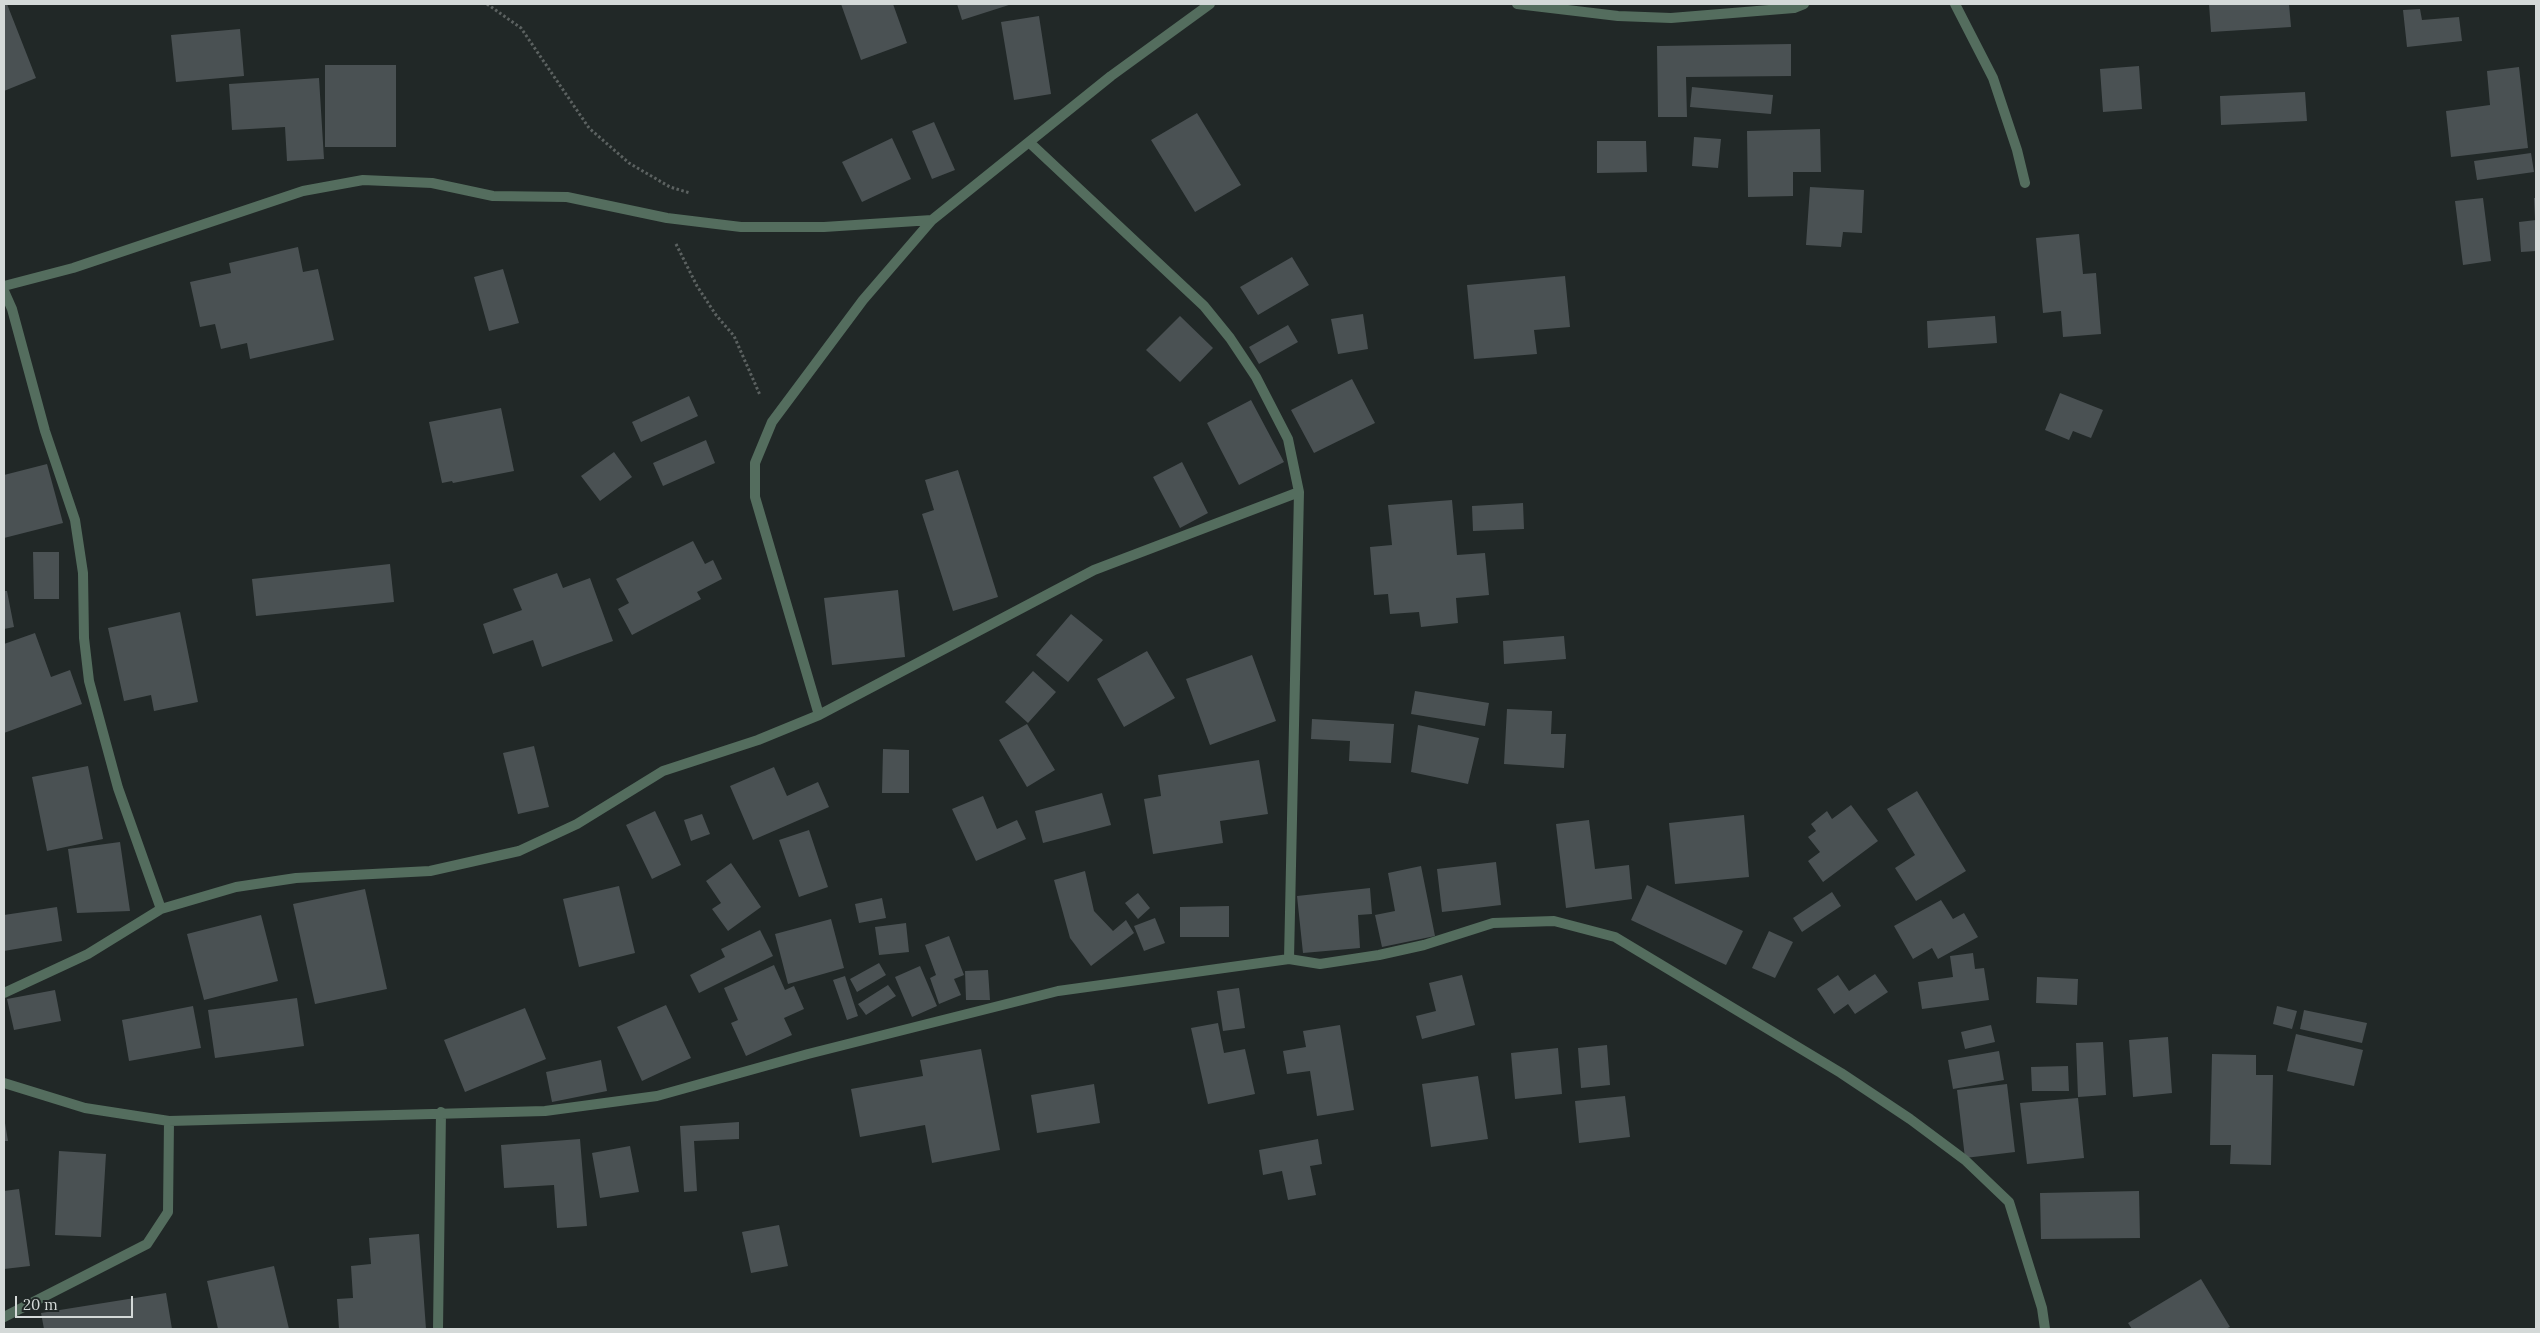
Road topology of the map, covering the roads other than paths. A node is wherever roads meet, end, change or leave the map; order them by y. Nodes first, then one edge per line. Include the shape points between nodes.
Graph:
1 (1210, 4) edge
2 (1517, 4) edge
3 (1804, 4) edge
4 (1955, 4) edge
5 (1030, 143) junction
6 (2025, 183) dead end
7 (932, 220) junction
8 (4, 286) edge
9 (4, 291) edge
10 (1298, 492) junction
11 (819, 715) junction
12 (161, 909) junction
13 (1289, 959) junction
14 (4, 993) edge
15 (4, 1083) edge
16 (442, 1112) junction
17 (169, 1121) junction
18 (4, 1317) edge
19 (438, 1329) edge
20 (2045, 1329) edge

1 - 5 street via 1111,76
2 - 3 street via 1618,16 1671,18 1794,8
4 - 6 street via 1993,78
5 - 7 street
5 - 10 street via 1204,306 1230,338 1256,377 1288,439
7 - 8 street via 824,227 751,227 666,218 567,197 493,196 432,183 362,180 303,191 73,268
7 - 11 street via 864,300 772,422 755,463 755,497
9 - 12 street via 75,520 83,574 84,638 89,682 118,788
10 - 11 street via 1094,570
10 - 13 street
11 - 12 street via 758,740 663,771 577,824 519,850 430,871 296,878 236,887
12 - 14 street via 88,954
13 - 16 street via 1058,990 657,1096 545,1111
13 - 20 street via 1320,964 1379,955 1424,945 1493,923 1554,921 1615,936 1841,1073 1965,1160 2010,1202 2042,1308
15 - 17 street via 84,1108
16 - 17 street
16 - 19 street
17 - 18 street via 168,1212 147,1244

